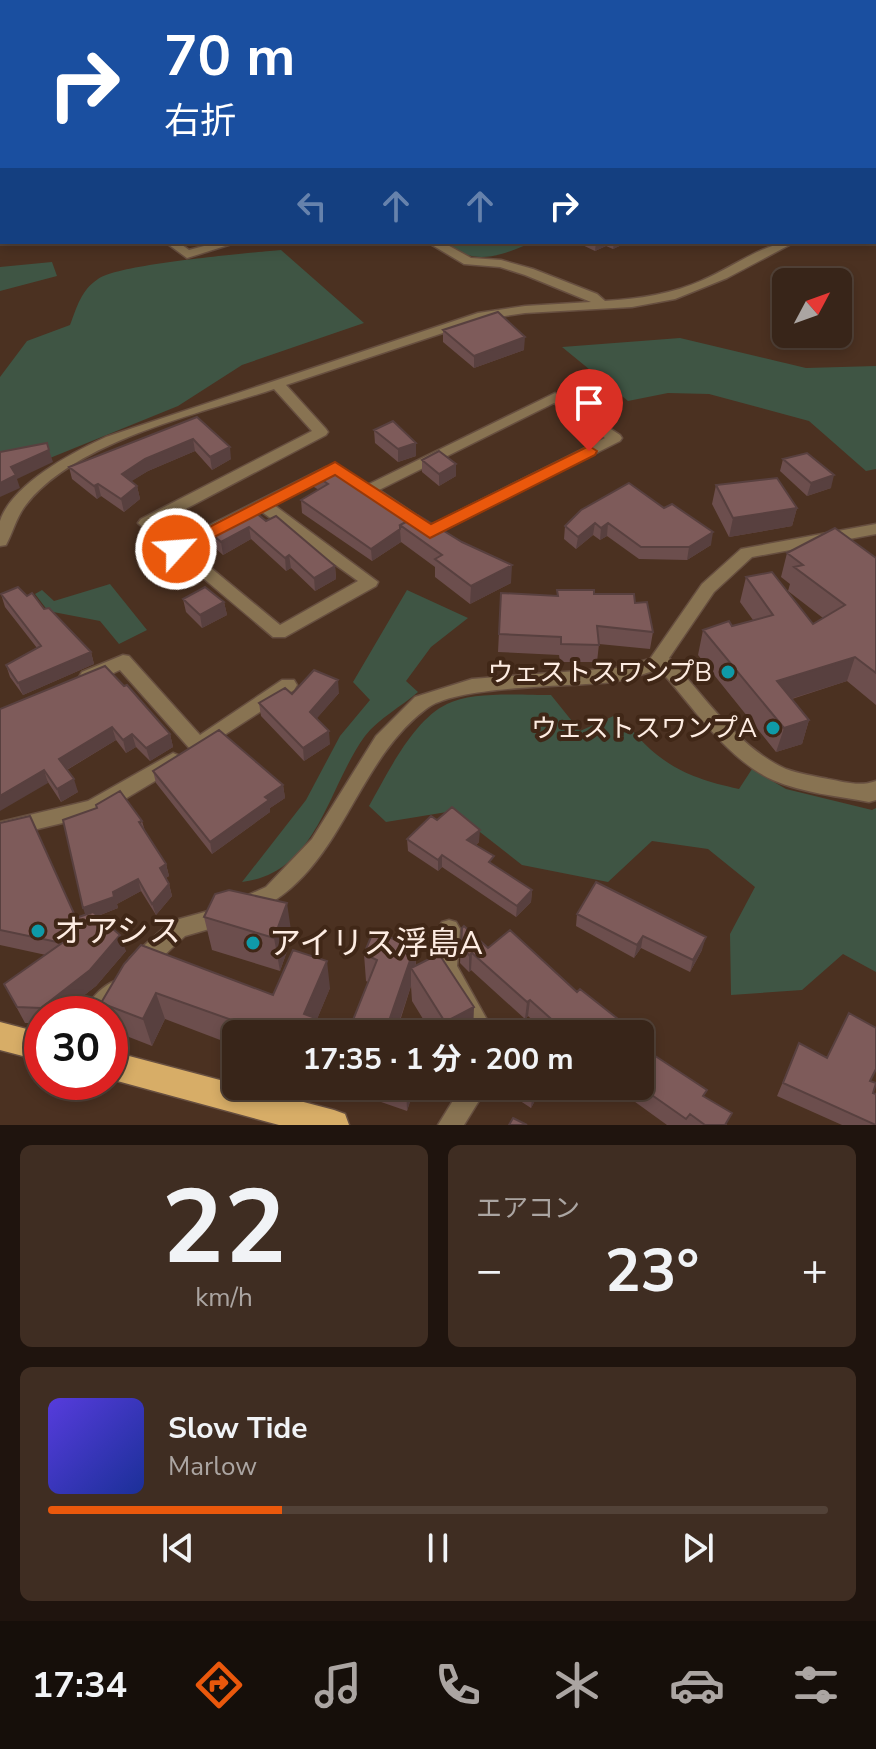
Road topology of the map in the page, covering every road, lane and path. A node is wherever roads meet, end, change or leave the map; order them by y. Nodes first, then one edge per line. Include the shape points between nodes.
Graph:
1 (174, 244) edge
2 (224, 244) edge
3 (437, 244) edge
4 (785, 244) edge
5 (602, 305) junction
6 (278, 385) junction
7 (357, 482) junction
8 (264, 506) junction
9 (5, 517) edge
10 (876, 529) edge
11 (0, 541) edge
12 (176, 549) junction
13 (660, 659) junction
14 (70, 685) edge
15 (288, 685) dead end
16 (198, 745) junction
17 (876, 789) edge
18 (0, 830) edge
19 (449, 929) dead end
20 (110, 996) edge
21 (476, 1020) edge
22 (0, 1036) edge
23 (24, 1042) edge
24 (128, 1070) edge
25 (467, 1100) edge
26 (334, 1125) edge
27 (450, 1125) edge

1 - 2 street via 187,254
3 - 5 street via 468,261 529,272
4 - 5 street via 676,294
5 - 6 street via 528,307 482,316
6 - 9 street via 90,448 60,466
6 - 12 street via 321,432 146,523
7 - 7 street via 430,532 615,438 555,397
7 - 8 street via 335,467
8 - 12 street
8 - 12 street via 370,582 279,633
9 - 11 street
10 - 13 street via 747,553 708,588
13 - 17 street via 753,759 777,774 869,794
13 - 20 street via 616,675 472,686 421,702 383,741 319,845 273,893 229,914 179,928
14 - 16 street via 123,661
15 - 16 street
16 - 18 street via 93,808
19 - 21 street via 446,967
22 - 23 main road
24 - 26 main road
25 - 27 street

